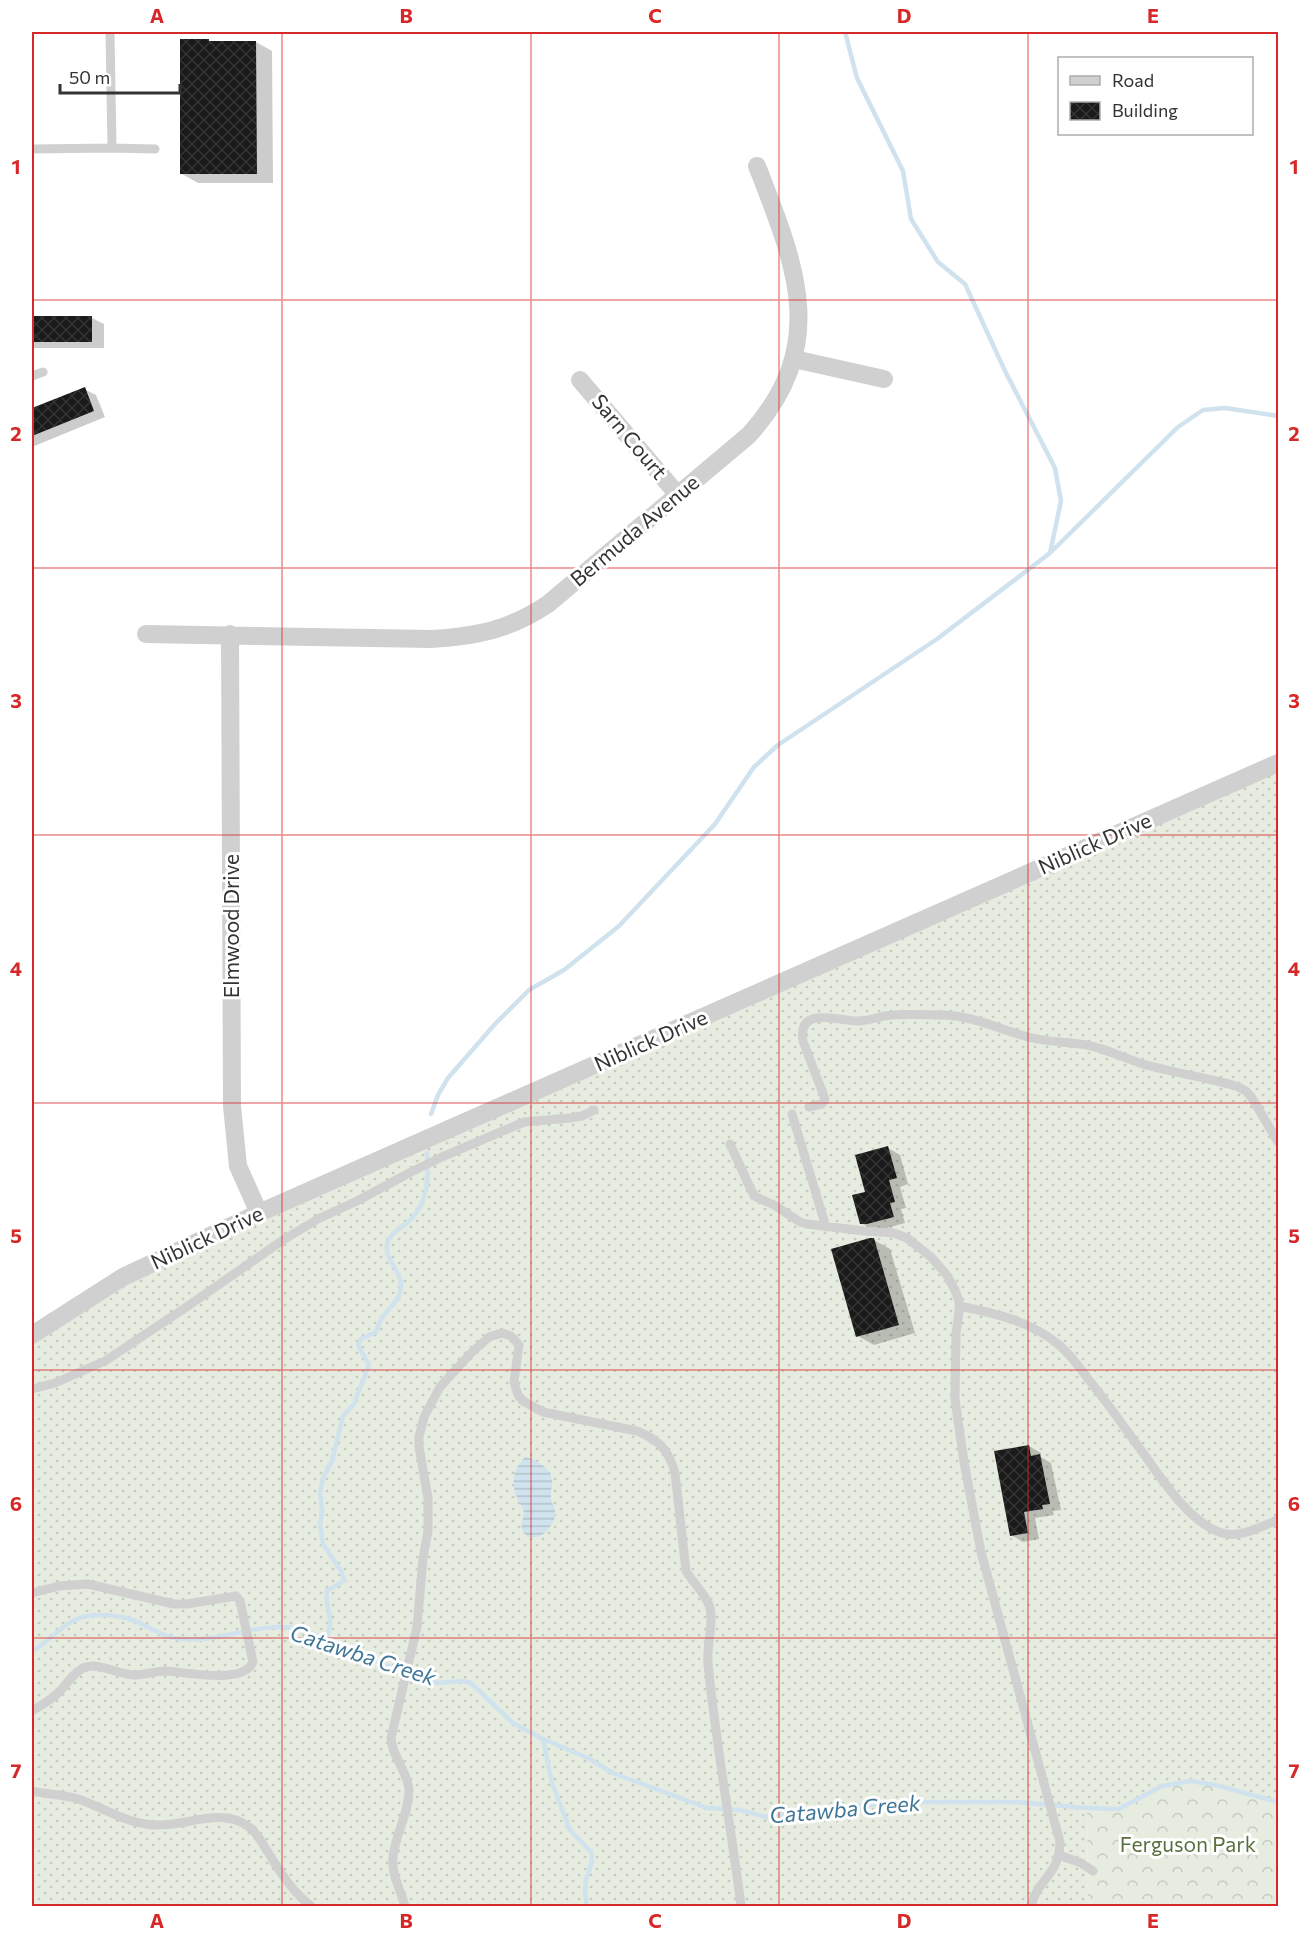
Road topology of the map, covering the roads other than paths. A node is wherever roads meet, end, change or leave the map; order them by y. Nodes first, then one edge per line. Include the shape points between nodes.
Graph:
1 (110, 32) edge
2 (112, 148) junction
3 (32, 149) edge
4 (154, 149) dead end
5 (757, 166) dead end
6 (794, 359) junction
7 (43, 372) dead end
8 (32, 376) edge
9 (884, 379) dead end
10 (580, 380) dead end
11 (678, 495) junction
12 (146, 633) dead end
13 (230, 634) junction
14 (1278, 763) edge
15 (808, 1107) dead end
16 (594, 1110) dead end
17 (792, 1114) dead end
18 (1278, 1142) edge
19 (730, 1144) dead end
20 (259, 1214) junction
21 (826, 1227) junction
22 (959, 1306) junction
23 (32, 1335) edge
24 (32, 1389) edge
25 (1278, 1520) edge
26 (32, 1593) edge
27 (32, 1712) edge
28 (32, 1791) edge
29 (1059, 1855) junction
30 (1093, 1871) dead end
31 (311, 1906) edge
32 (405, 1906) edge
33 (741, 1906) edge
34 (1031, 1906) edge

1 - 2 lane
2 - 3 lane
2 - 4 lane
5 - 6 street, Bermuda Avenue via 778,219 797,291 798,337
6 - 9 street
6 - 11 street, Bermuda Avenue via 777,398 760,423
7 - 8 lane
10 - 11 street, Sarn Court
11 - 13 street, Bermuda Avenue via 548,604 504,628 431,639
12 - 13 street, Bermuda Avenue
13 - 20 street, Elmwood Drive via 232,1107 238,1166
14 - 20 street, Niblick Drive
15 - 18 lane via 822,1104 825,1099 801,1033 811,1019 859,1021 896,1015 946,1015 1039,1039 1088,1046 1236,1086 1252,1098
16 - 24 lane via 582,1116 524,1122 413,1171 283,1240 105,1360
17 - 21 lane
19 - 21 lane via 754,1196 800,1222
20 - 23 street, Niblick Drive via 123,1278
21 - 22 lane via 894,1233 907,1238 946,1274
22 - 25 lane via 1018,1321 1060,1346 1104,1398 1171,1492 1208,1525 1223,1534 1232,1534
22 - 29 lane via 955,1399 972,1503 981,1552 1056,1824
26 - 27 lane via 88,1584 174,1604 239,1598 253,1659 247,1671 203,1676 167,1671 135,1675 86,1667
28 - 31 lane via 74,1798 152,1825 219,1818 241,1822 256,1834 282,1875
29 - 30 lane
29 - 34 lane
32 - 33 lane via 393,1858 409,1791 391,1738 417,1627 429,1512 419,1448 420,1428 440,1387 480,1343 496,1334 511,1336 519,1345 514,1382 523,1401 543,1412 637,1431 662,1446 671,1459 686,1570 710,1605 707,1662

